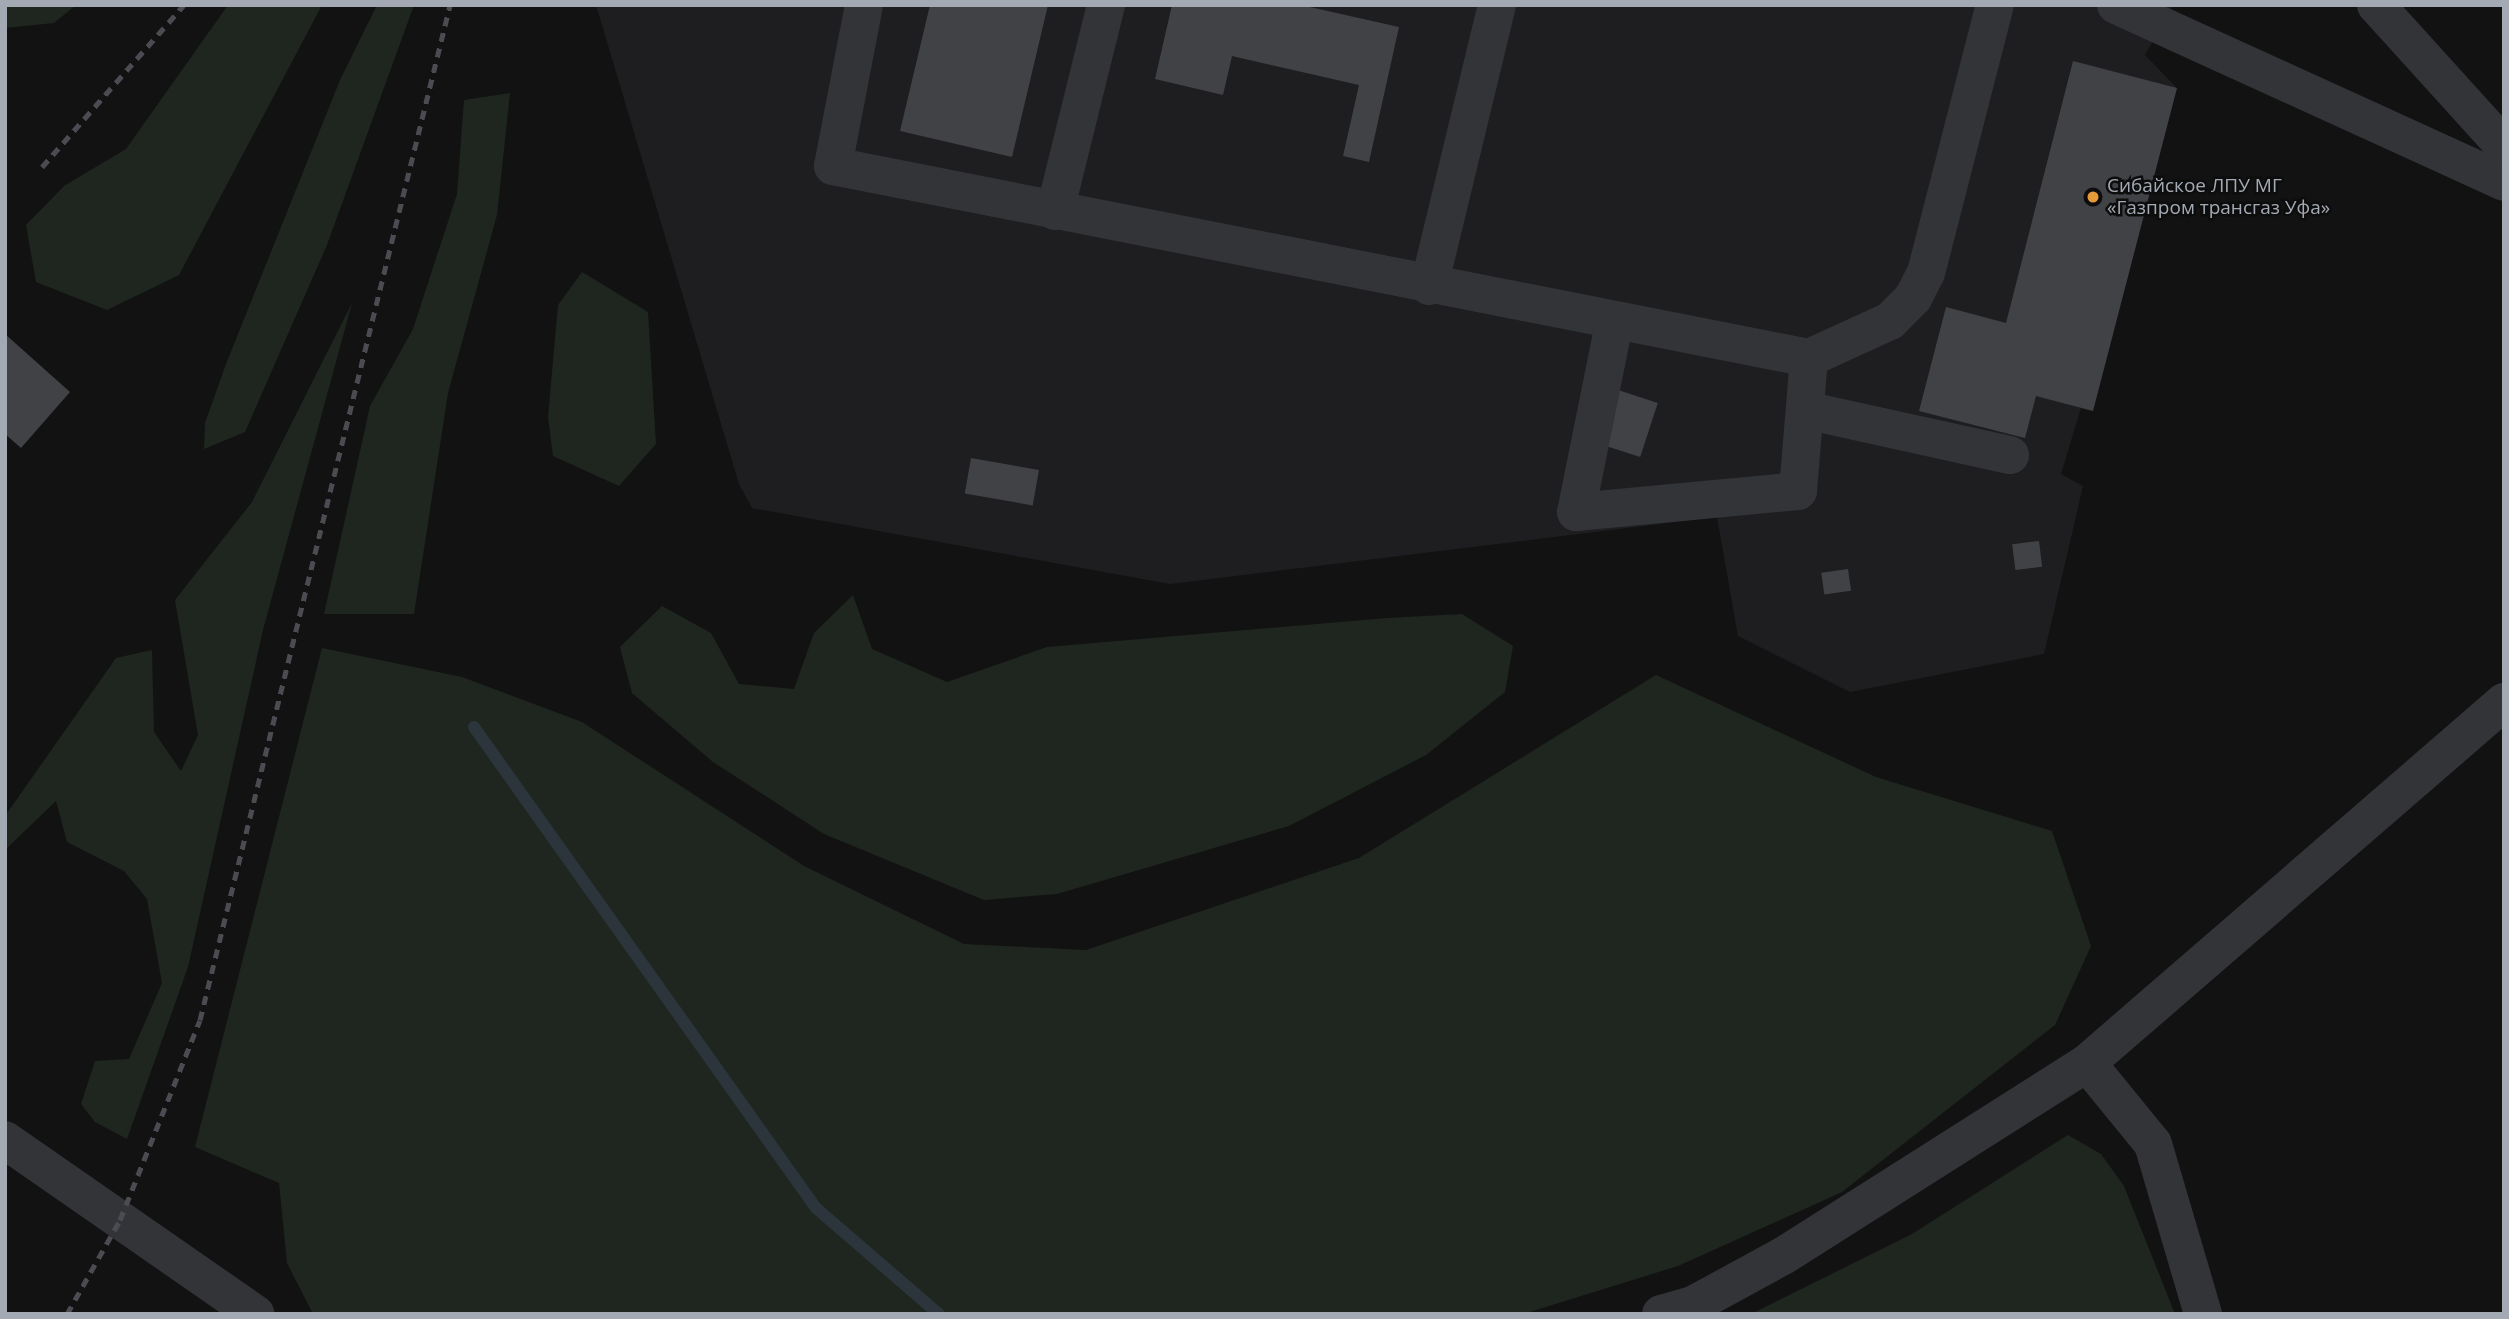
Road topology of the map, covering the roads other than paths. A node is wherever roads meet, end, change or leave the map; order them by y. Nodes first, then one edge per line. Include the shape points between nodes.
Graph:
1 (864, 5) edge
2 (1106, 5) edge
3 (1497, 5) edge
4 (1995, 5) edge
5 (2116, 5) edge
6 (2376, 5) edge
7 (2504, 146) edge
8 (2504, 182) edge
9 (1055, 211) junction
10 (1429, 286) junction
11 (1614, 324) junction
12 (1809, 358) junction
13 (1805, 410) junction
14 (2010, 455) dead end
15 (2504, 702) edge
16 (2087, 1063) junction
17 (5, 1140) edge
18 (255, 1314) edge
19 (1661, 1314) edge
20 (2203, 1314) edge

1 - 9 street via 833,166
2 - 9 street
3 - 10 street
4 - 12 street via 1926,273 1913,298 1890,321
5 - 8 street
6 - 7 street
9 - 10 street
10 - 11 street
11 - 12 street
11 - 13 street via 1576,512 1798,491
12 - 13 street
13 - 14 street
15 - 16 street
16 - 19 street via 1783,1256 1693,1305
16 - 20 street via 2152,1144
17 - 18 street

